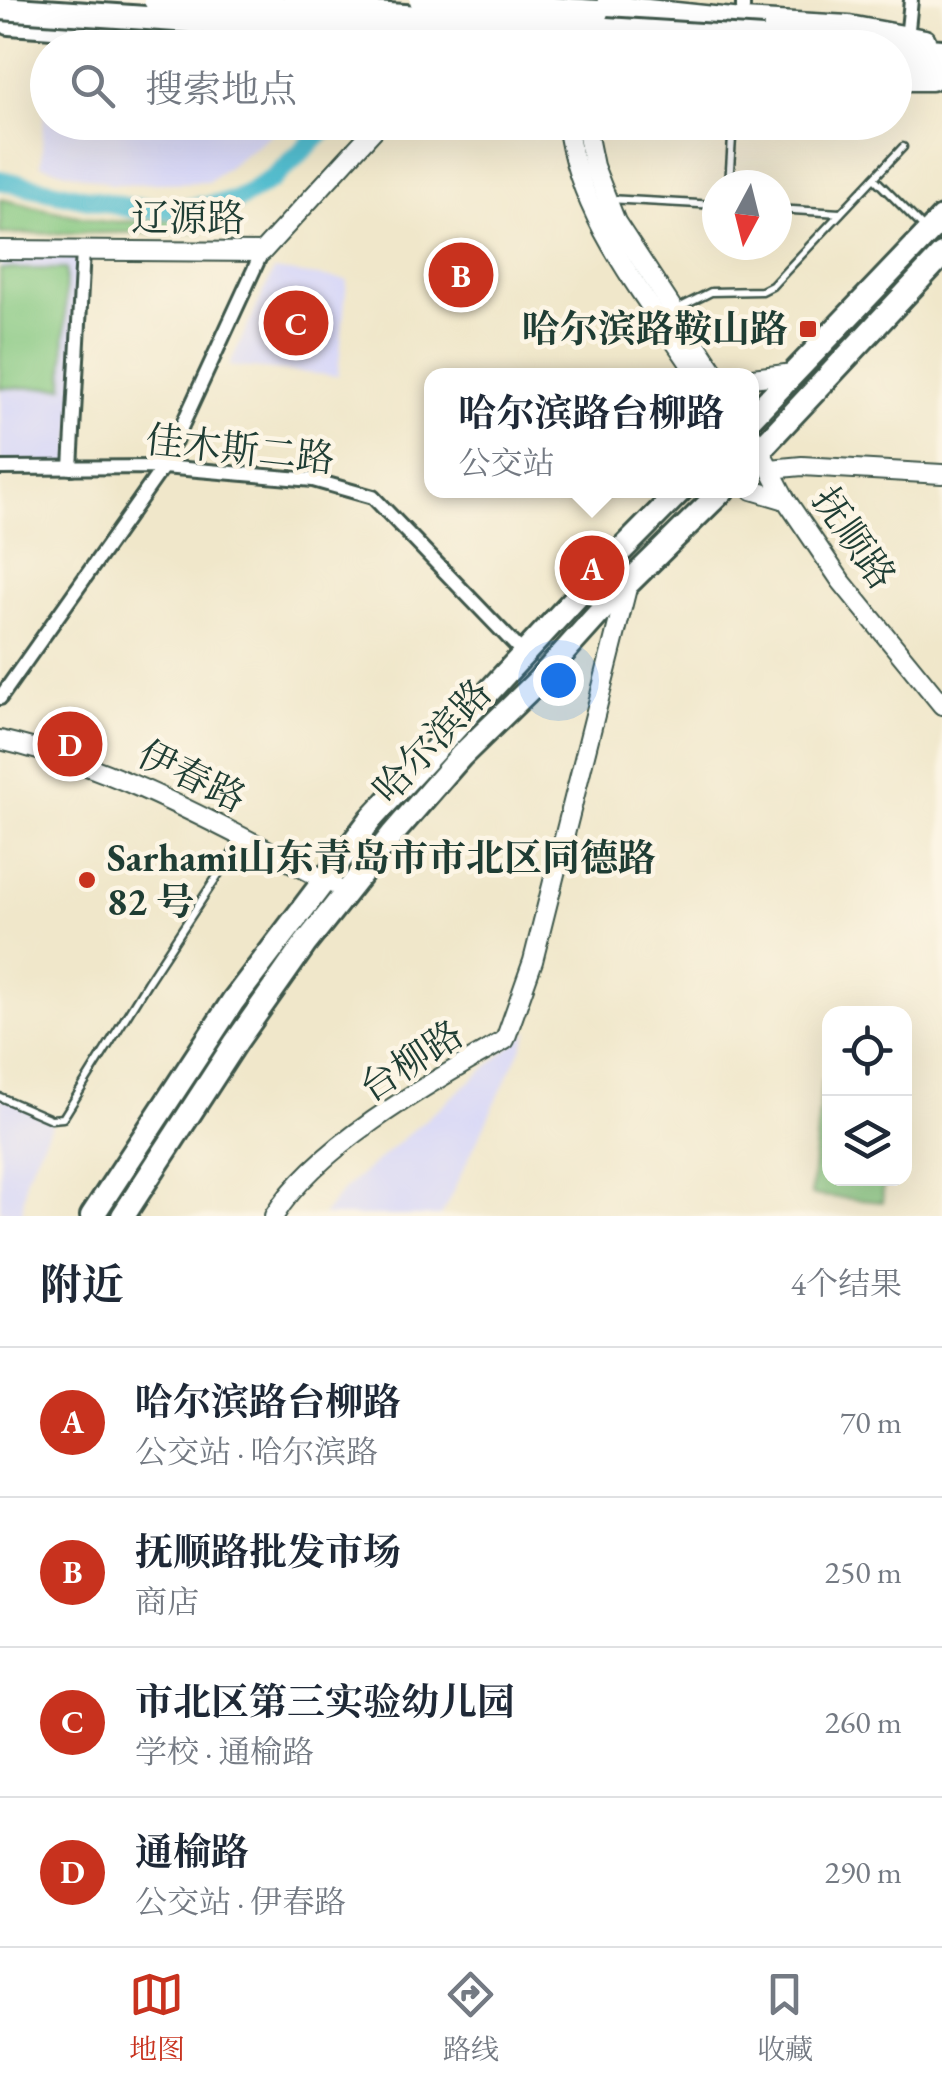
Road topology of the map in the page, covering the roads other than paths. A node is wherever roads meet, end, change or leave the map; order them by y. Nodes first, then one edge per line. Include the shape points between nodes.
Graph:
1 (155, 0) edge
2 (421, 0) edge
3 (543, 0) edge
4 (911, 0) edge
5 (573, 1) edge
6 (628, 4) edge
7 (3, 18) edge
8 (84, 30) edge
9 (237, 30) edge
10 (569, 30) edge
11 (576, 30) edge
12 (623, 30) edge
13 (719, 30) edge
14 (859, 30) edge
15 (902, 30) edge
16 (942, 41) edge
17 (912, 44) edge
18 (912, 47) edge
19 (942, 51) edge
20 (942, 70) edge
21 (912, 73) edge
22 (912, 77) edge
23 (942, 80) edge
24 (365, 140) edge
25 (571, 140) edge
26 (589, 140) edge
27 (732, 140) edge
28 (903, 147) dead end
29 (729, 170) edge
30 (874, 178) junction
31 (596, 198) junction
32 (702, 204) edge
33 (792, 210) edge
34 (841, 213) junction
35 (935, 226) edge
36 (0, 250) edge
37 (83, 250) junction
38 (262, 252) junction
39 (942, 255) edge
40 (674, 310) junction
41 (705, 368) edge
42 (706, 368) edge
43 (794, 373) junction
44 (759, 377) edge
45 (759, 410) edge
46 (759, 450) edge
47 (759, 453) edge
48 (759, 455) edge
49 (163, 467) junction
50 (0, 468) edge
51 (71, 468) junction
52 (942, 474) edge
53 (759, 492) edge
54 (673, 498) edge
55 (718, 498) edge
56 (786, 500) junction
57 (628, 584) junction
58 (525, 655) junction
59 (0, 698) edge
60 (942, 705) edge
61 (0, 740) edge
62 (243, 837) junction
63 (324, 880) junction
64 (347, 891) junction
65 (0, 1096) edge
66 (92, 1216) edge
67 (123, 1216) edge
68 (274, 1216) edge

1 - 12 highway, bridge
2 - 13 highway, bridge via 656,17
3 - 5 main road
4 - 15 street
5 - 6 main road
5 - 10 street
5 - 11 street
6 - 14 main road
7 - 8 highway
7 - 9 highway, bridge
16 - 17 main road
18 - 19 highway
20 - 21 highway
22 - 23 main road
24 - 38 street, 辽源路
25 - 31 street via 577,170
26 - 31 street
27 - 29 lane
28 - 30 lane
30 - 34 lane
30 - 35 lane
31 - 32 lane
31 - 40 street
31 - 41 street via 603,231
33 - 34 lane
34 - 40 lane via 768,289 711,292
35 - 43 highway
36 - 37 street, 辽源路
37 - 38 street, 辽源路
37 - 51 street
38 - 49 street
39 - 46 highway
40 - 42 street
43 - 44 street
43 - 45 highway
47 - 52 street via 802,466
48 - 56 street, 抚顺路
49 - 51 street, 佳木斯二路
49 - 58 street, 佳木斯二路 via 313,480 373,497
49 - 59 street
50 - 51 street, 佳木斯二路
53 - 56 street
54 - 58 highway, 哈尔滨路
55 - 57 highway, 哈尔滨路
56 - 60 street, 抚顺路 via 842,582
57 - 64 highway, 哈尔滨路 via 461,756
57 - 68 street, 台柳路 via 533,961 504,1040 314,1165
58 - 63 highway, 哈尔滨路 via 426,757
61 - 62 street, 伊春路 via 104,770
62 - 63 street, 伊春路
62 - 65 lane via 64,1118 51,1119
63 - 64 street, 伊春路
63 - 66 highway, 哈尔滨路 via 233,1001
64 - 67 highway, 哈尔滨路 via 236,1042

